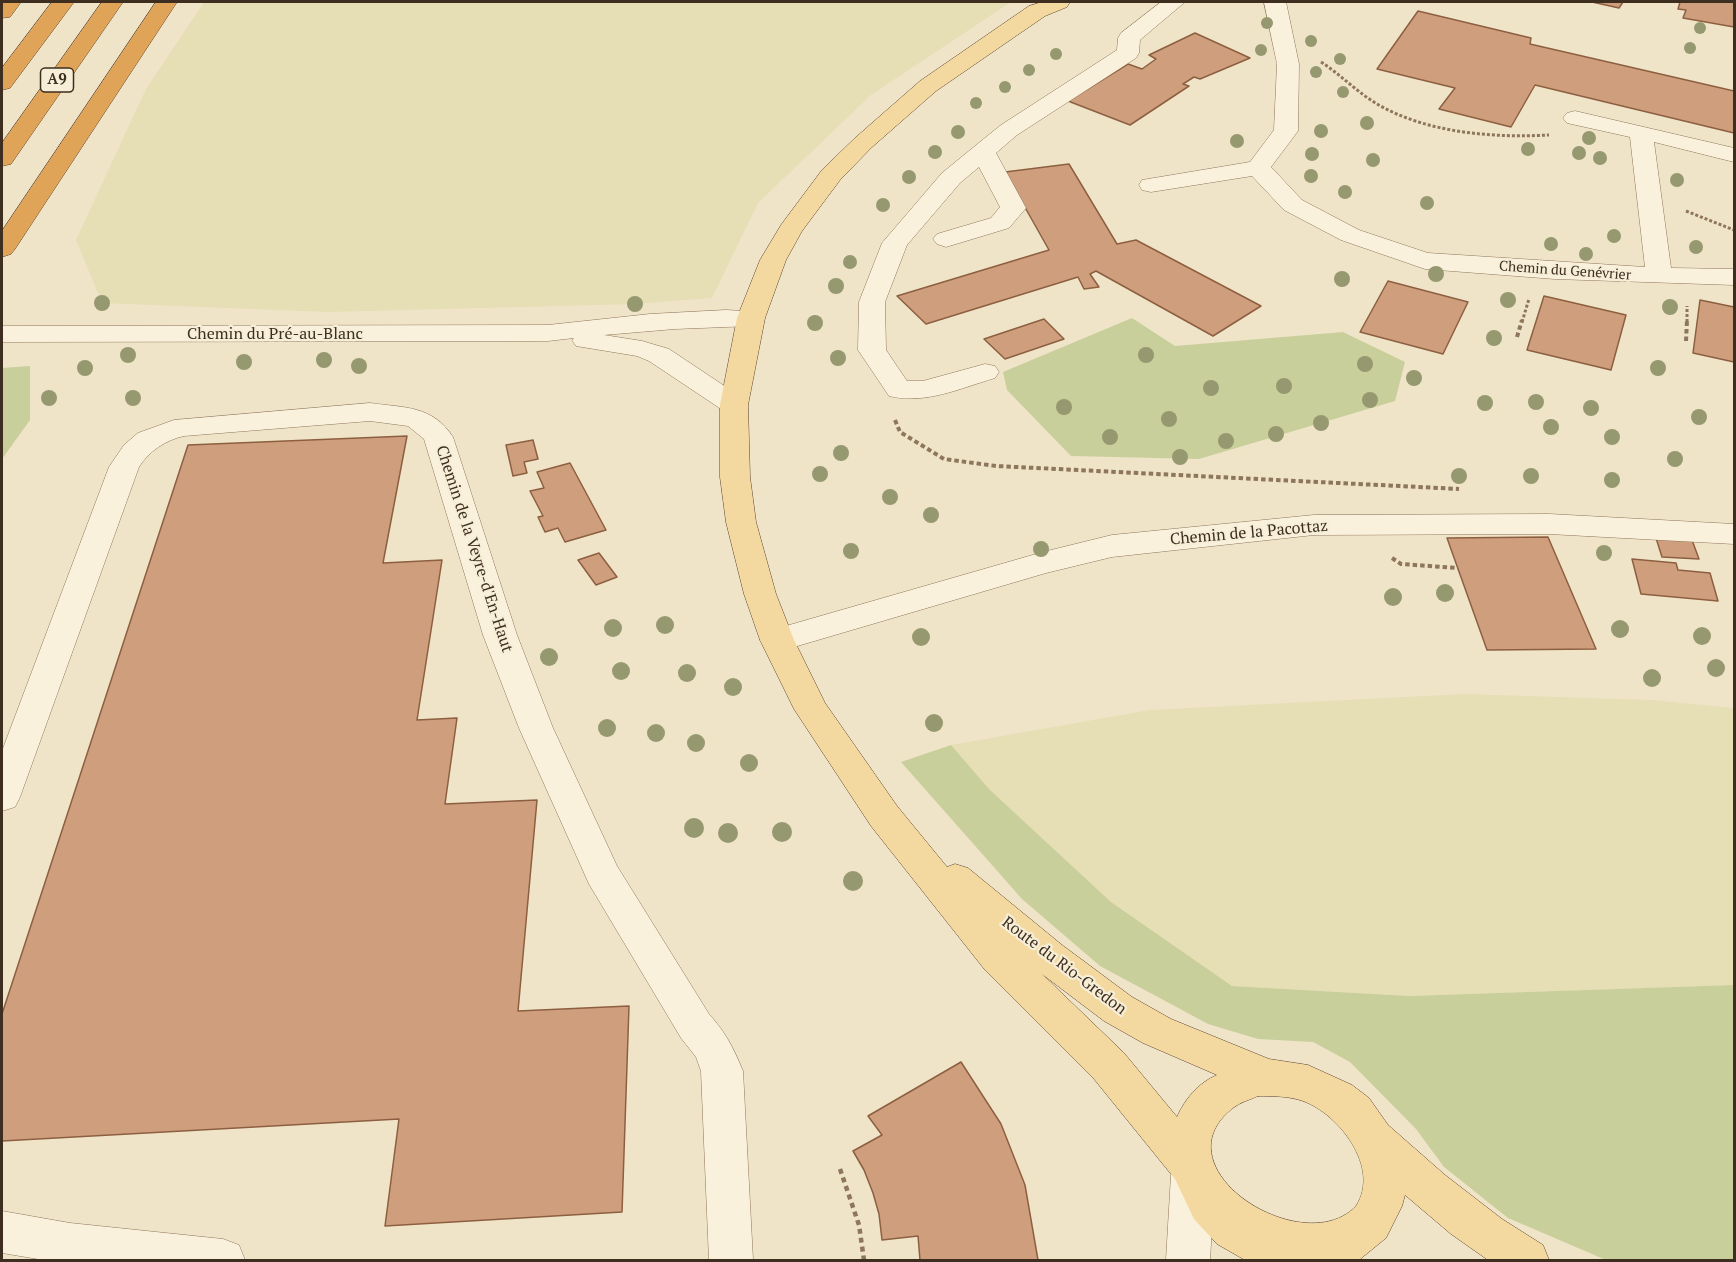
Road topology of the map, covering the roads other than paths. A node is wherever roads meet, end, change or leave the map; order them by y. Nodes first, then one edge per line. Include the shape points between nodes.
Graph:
1 (10, 2) edge
2 (63, 2) edge
3 (112, 2) edge
4 (166, 2) edge
5 (1174, 2) edge
6 (1275, 2) edge
7 (1047, 5) edge
8 (2, 12) edge
9 (2, 83) edge
10 (1586, 120) road end
11 (1641, 132) junction
12 (983, 151) junction
13 (1734, 155) edge
14 (2, 159) edge
15 (1258, 168) junction
16 (1151, 185) dead end
17 (959, 242) dead end
18 (2, 249) edge
19 (1659, 276) junction
20 (1734, 277) edge
21 (752, 318) junction
22 (548, 333) junction
23 (2, 334) edge
24 (985, 372) dead end
25 (734, 405) junction
26 (1734, 534) edge
27 (777, 640) junction
28 (2, 797) edge
29 (884, 816) junction
30 (1268, 1078) junction
31 (1375, 1139) junction
32 (1192, 1171) junction
33 (2, 1232) edge
34 (1332, 1256) edge
35 (223, 1260) edge
36 (731, 1260) edge
37 (1188, 1260) edge
38 (1527, 1260) edge

1 - 8 highway
2 - 9 highway, A9
3 - 14 highway, A9
4 - 18 highway
5 - 12 street via 1129,38 1128,53
6 - 15 street via 1288,64 1286,131
7 - 21 main road, Route du Rio-Gredon via 927,86 831,175 773,260
10 - 11 street
11 - 13 street
11 - 19 street
12 - 17 street via 1013,208 1000,223
12 - 24 street via 951,178 895,243 872,302 872,350 899,390 924,390
15 - 16 street
15 - 19 street, Chemin du Genévrier via 1293,205 1350,235 1425,261
19 - 20 street, Chemin du Genévrier
21 - 22 street, Chemin du Pré-au-Blanc via 693,319
21 - 25 main road, Route du Rio-Gredon
22 - 23 street, Chemin du Pré-au-Blanc
22 - 25 street, Chemin du Pré-au-Blanc via 659,355
25 - 27 main road, Route du Rio-Gredon via 735,477 741,522
26 - 27 street, Chemin de la Pacottaz via 1549,524 1314,525 1124,545 1043,563
27 - 29 main road, Route du Rio-Gredon via 810,709
28 - 36 street, Chemin de la Veyre-d'En-Haut via 131,453 168,429 370,412 416,418 438,437 500,635 536,728 602,873 695,1026 713,1047 722,1071
29 - 30 main road, Route du Rio-Gredon via 998,916 1118,1009 1157,1031
29 - 32 main road, Route du Rio-Gredon via 999,958 1109,1066
30 - 31 main road via 1304,1082 1337,1098
30 - 32 main road via 1230,1086 1210,1100 1192,1131
31 - 34 main road via 1385,1174 1381,1207 1361,1234
31 - 38 main road via 1452,1210
32 - 34 main road via 1217,1215 1243,1236 1258,1245 1291,1254
32 - 37 street
33 - 35 street via 70,1244

